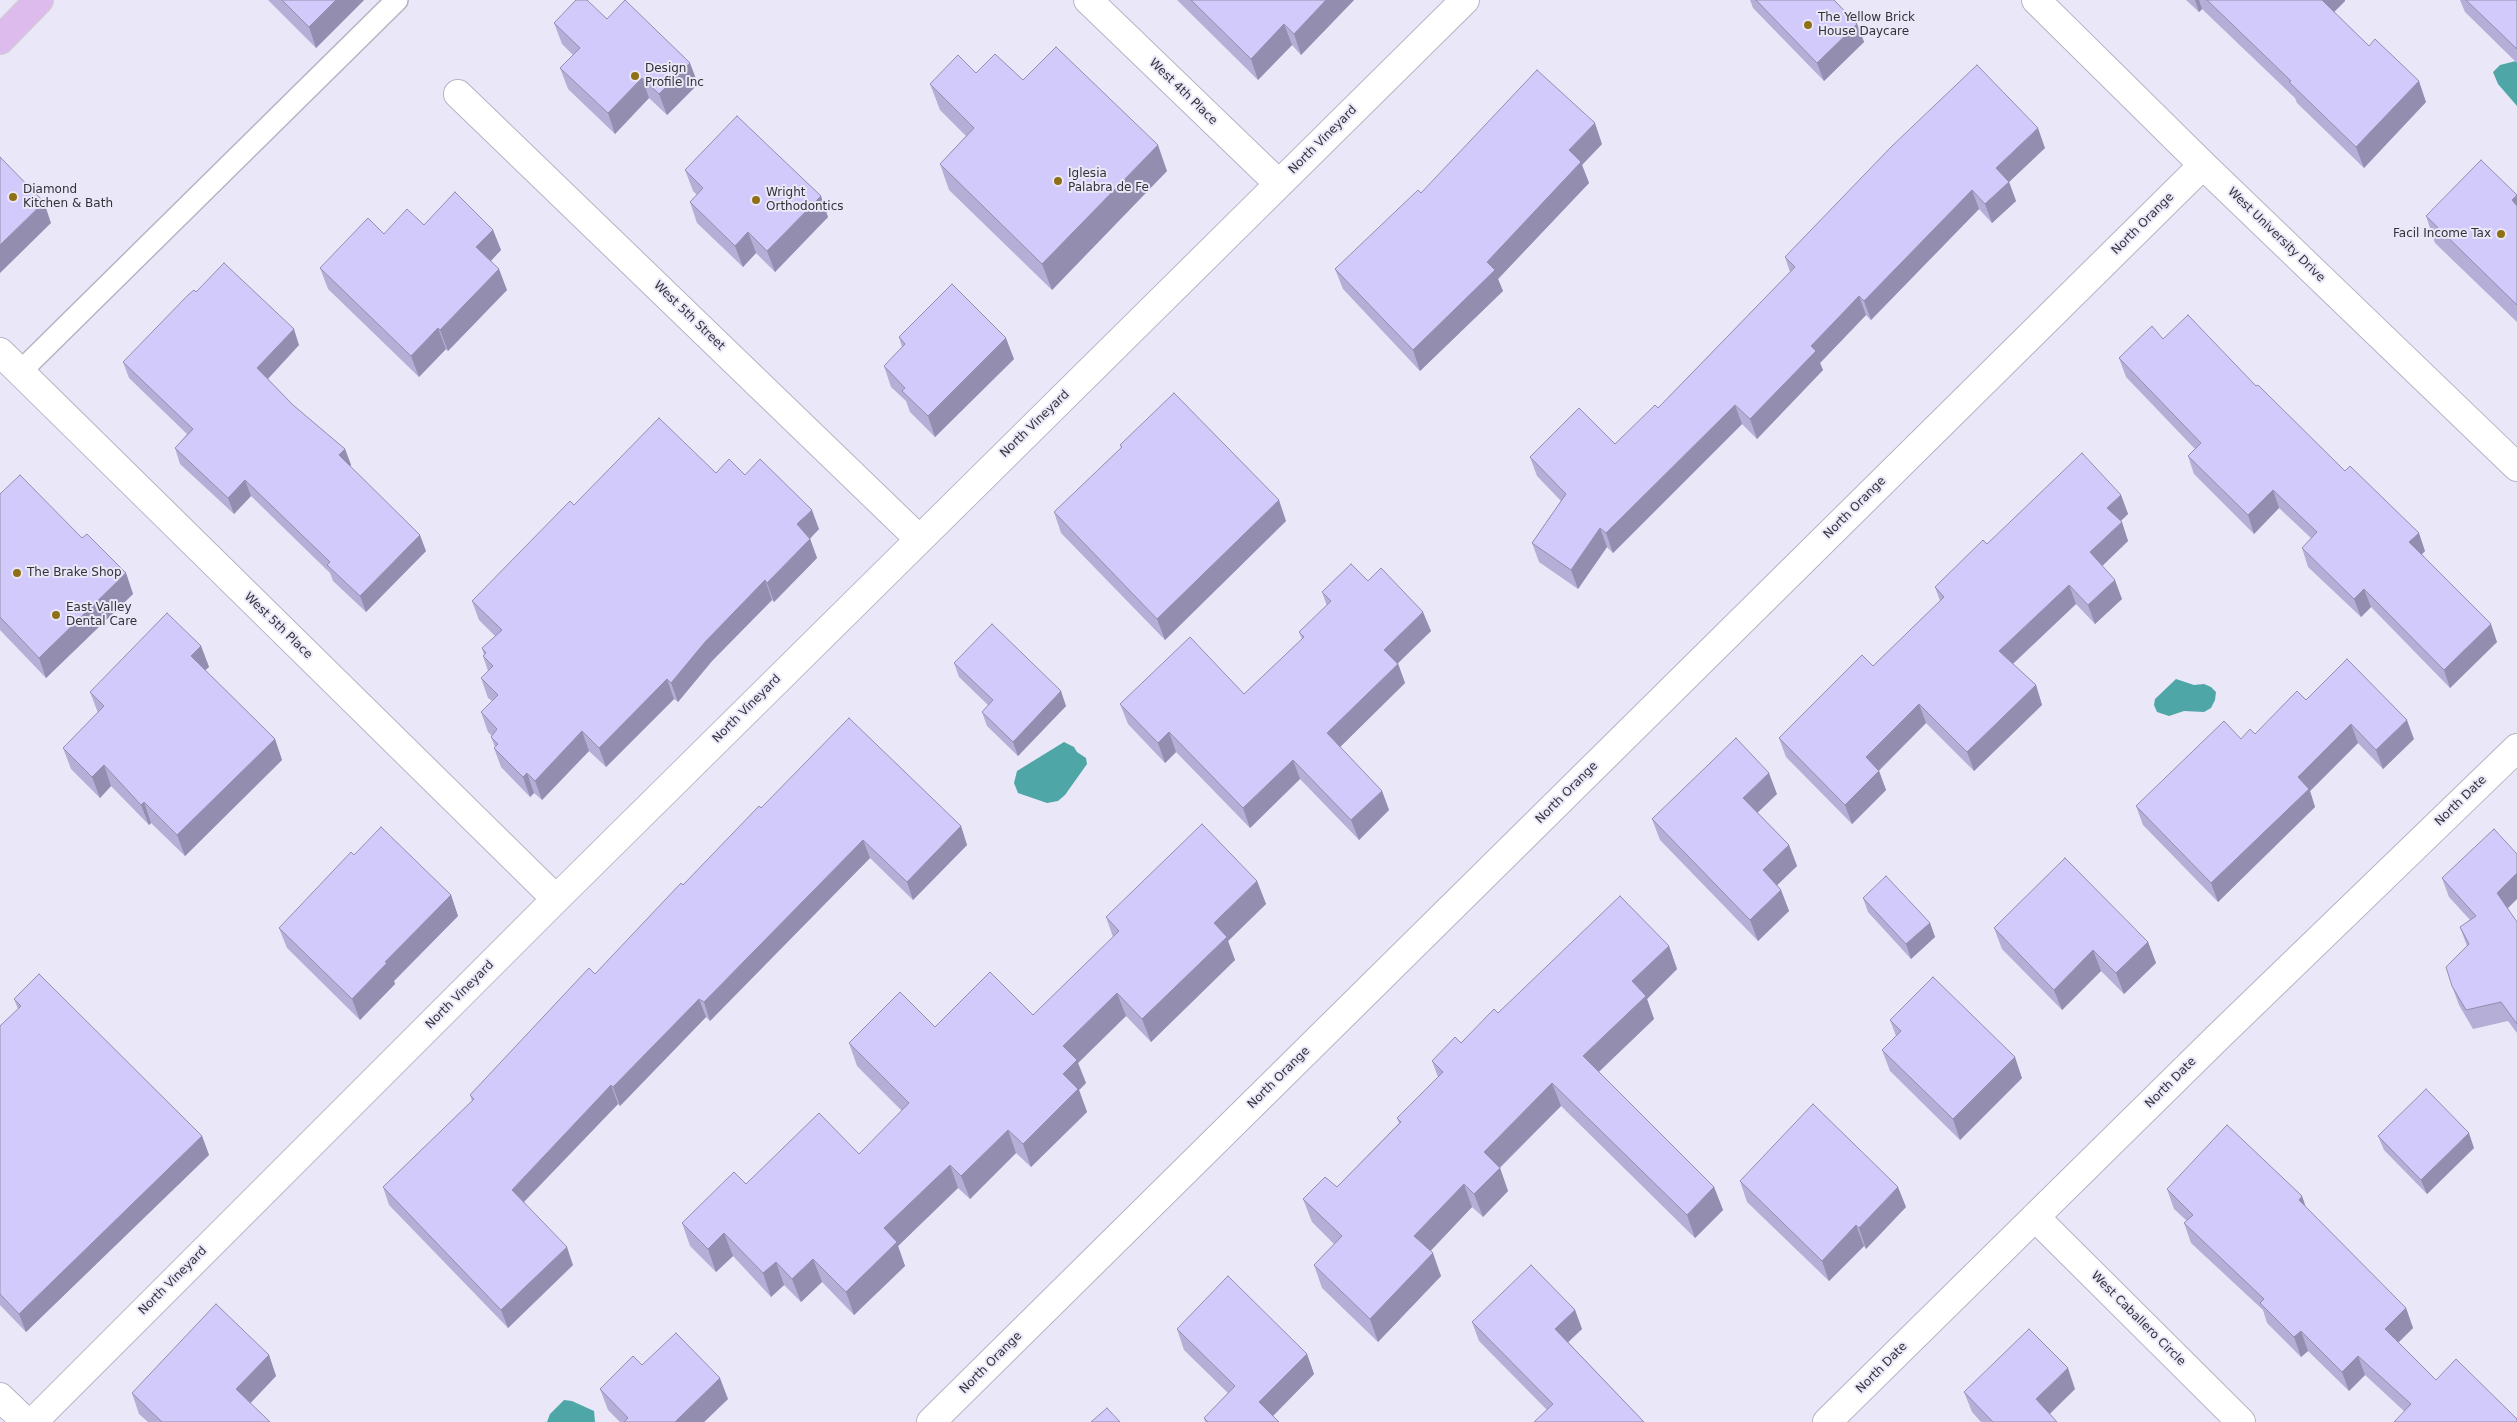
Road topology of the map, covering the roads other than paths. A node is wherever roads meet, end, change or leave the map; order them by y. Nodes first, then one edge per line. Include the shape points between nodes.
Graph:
1 (39, 0) edge
2 (397, 0) edge
3 (1088, 0) edge
4 (1465, 0) edge
5 (2036, 0) edge
6 (0, 40) edge
7 (458, 94) dead end
8 (2203, 164) junction
9 (1279, 184) junction
10 (0, 352) edge
11 (20, 372) junction
12 (2517, 467) edge
13 (919, 539) junction
14 (2517, 748) edge
15 (556, 899) junction
16 (2035, 1217) junction
17 (0, 1397) edge
18 (26, 1422) edge
19 (33, 1422) edge
20 (931, 1422) edge
21 (1827, 1422) edge
22 (2241, 1422) edge

1 - 6 main road
2 - 11 lane
3 - 9 street, West 4th Place
4 - 9 street, North Vineyard
5 - 8 street, West University Drive
7 - 13 street, West 5th Street
8 - 12 street, West University Drive
8 - 20 street, North Orange
9 - 13 street, North Vineyard
10 - 11 street, West 5th Place
11 - 15 street, West 5th Place
13 - 15 street, North Vineyard
14 - 16 street, North Date
15 - 19 street, North Vineyard
16 - 21 street, North Date
16 - 22 street, West Caballero Circle
17 - 18 street

